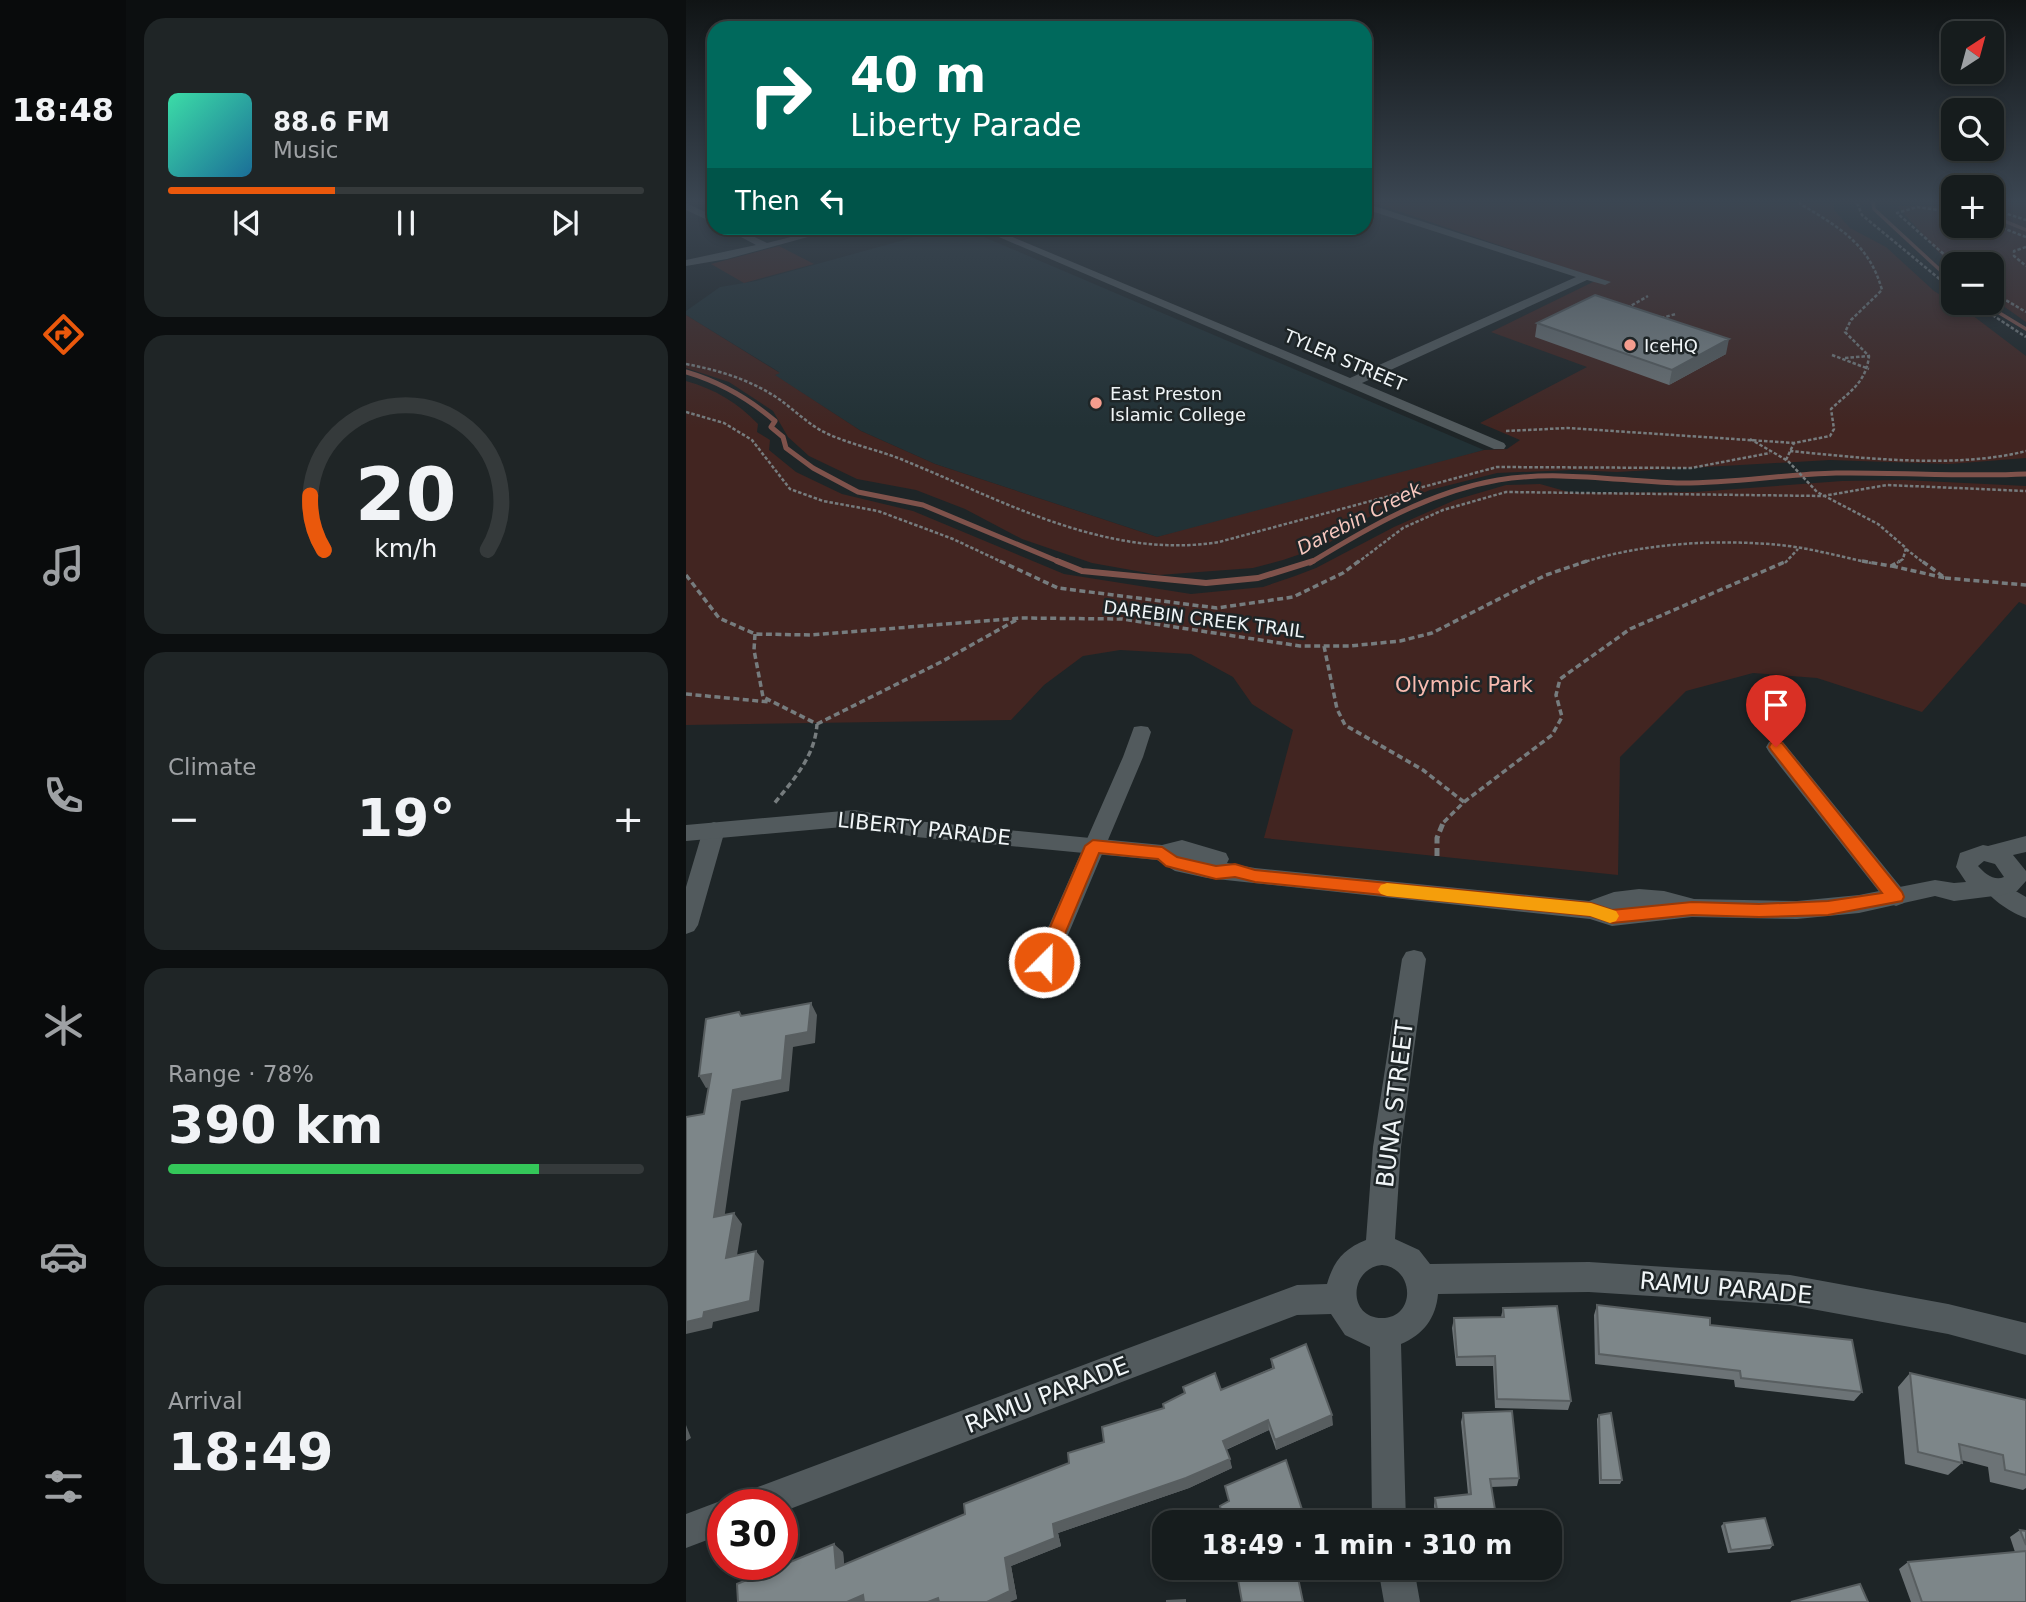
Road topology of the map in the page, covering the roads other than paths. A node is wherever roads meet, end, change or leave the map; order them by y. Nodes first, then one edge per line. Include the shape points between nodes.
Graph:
1 (1101, 278) edge
2 (1583, 278) edge
3 (1592, 278) edge
4 (1605, 282) dead end
5 (1351, 383) junction
6 (1499, 446) dead end
7 (1141, 732) dead end
8 (1776, 747) dead end
9 (714, 830) junction
10 (686, 832) edge
11 (2026, 844) edge
12 (1093, 846) junction
13 (1989, 854) junction
14 (1967, 863) junction
15 (2021, 872) edge
16 (1994, 887) junction
17 (1935, 888) junction
18 (1896, 897) junction
19 (2026, 909) edge
20 (686, 925) edge
21 (1414, 959) dead end
22 (1034, 987) dead end
23 (1380, 1250) junction
24 (1421, 1279) junction
25 (1341, 1298) junction
26 (1385, 1333) junction
27 (2026, 1339) edge
28 (797, 1489) edge
29 (1389, 1510) edge
30 (707, 1523) edge
31 (686, 1531) edge
32 (1398, 1580) edge
33 (1402, 1602) edge

1 - 5 street, TYLER STREET
2 - 5 street
3 - 4 street
5 - 6 street, TYLER STREET
7 - 12 street
8 - 18 street
9 - 10 street, LIBERTY PARADE
9 - 12 street, LIBERTY PARADE via 854,818 916,829
9 - 20 street
11 - 13 street
12 - 18 street, LIBERTY PARADE via 1162,853 1172,862 1216,873 1235,871 1591,909 1612,916 1692,908 1797,910
12 - 22 street
13 - 14 street, LIBERTY PARADE via 1972,856
13 - 15 street
14 - 16 street via 1973,877
14 - 17 street, LIBERTY PARADE
15 - 16 street, LIBERTY PARADE via 2011,885
16 - 17 street, LIBERTY PARADE via 1954,892
16 - 19 street
17 - 18 street, LIBERTY PARADE
21 - 23 street, BUNA STREET via 1387,1147
23 - 24 street via 1406,1258
23 - 25 street via 1367,1252 1346,1270
24 - 26 street via 1417,1315 1397,1331
24 - 27 street, RAMU PARADE via 1589,1277 1790,1290 1948,1319
25 - 26 street via 1351,1319 1361,1327
25 - 28 street, RAMU PARADE via 1297,1300
26 - 29 street
30 - 31 street
32 - 33 street

